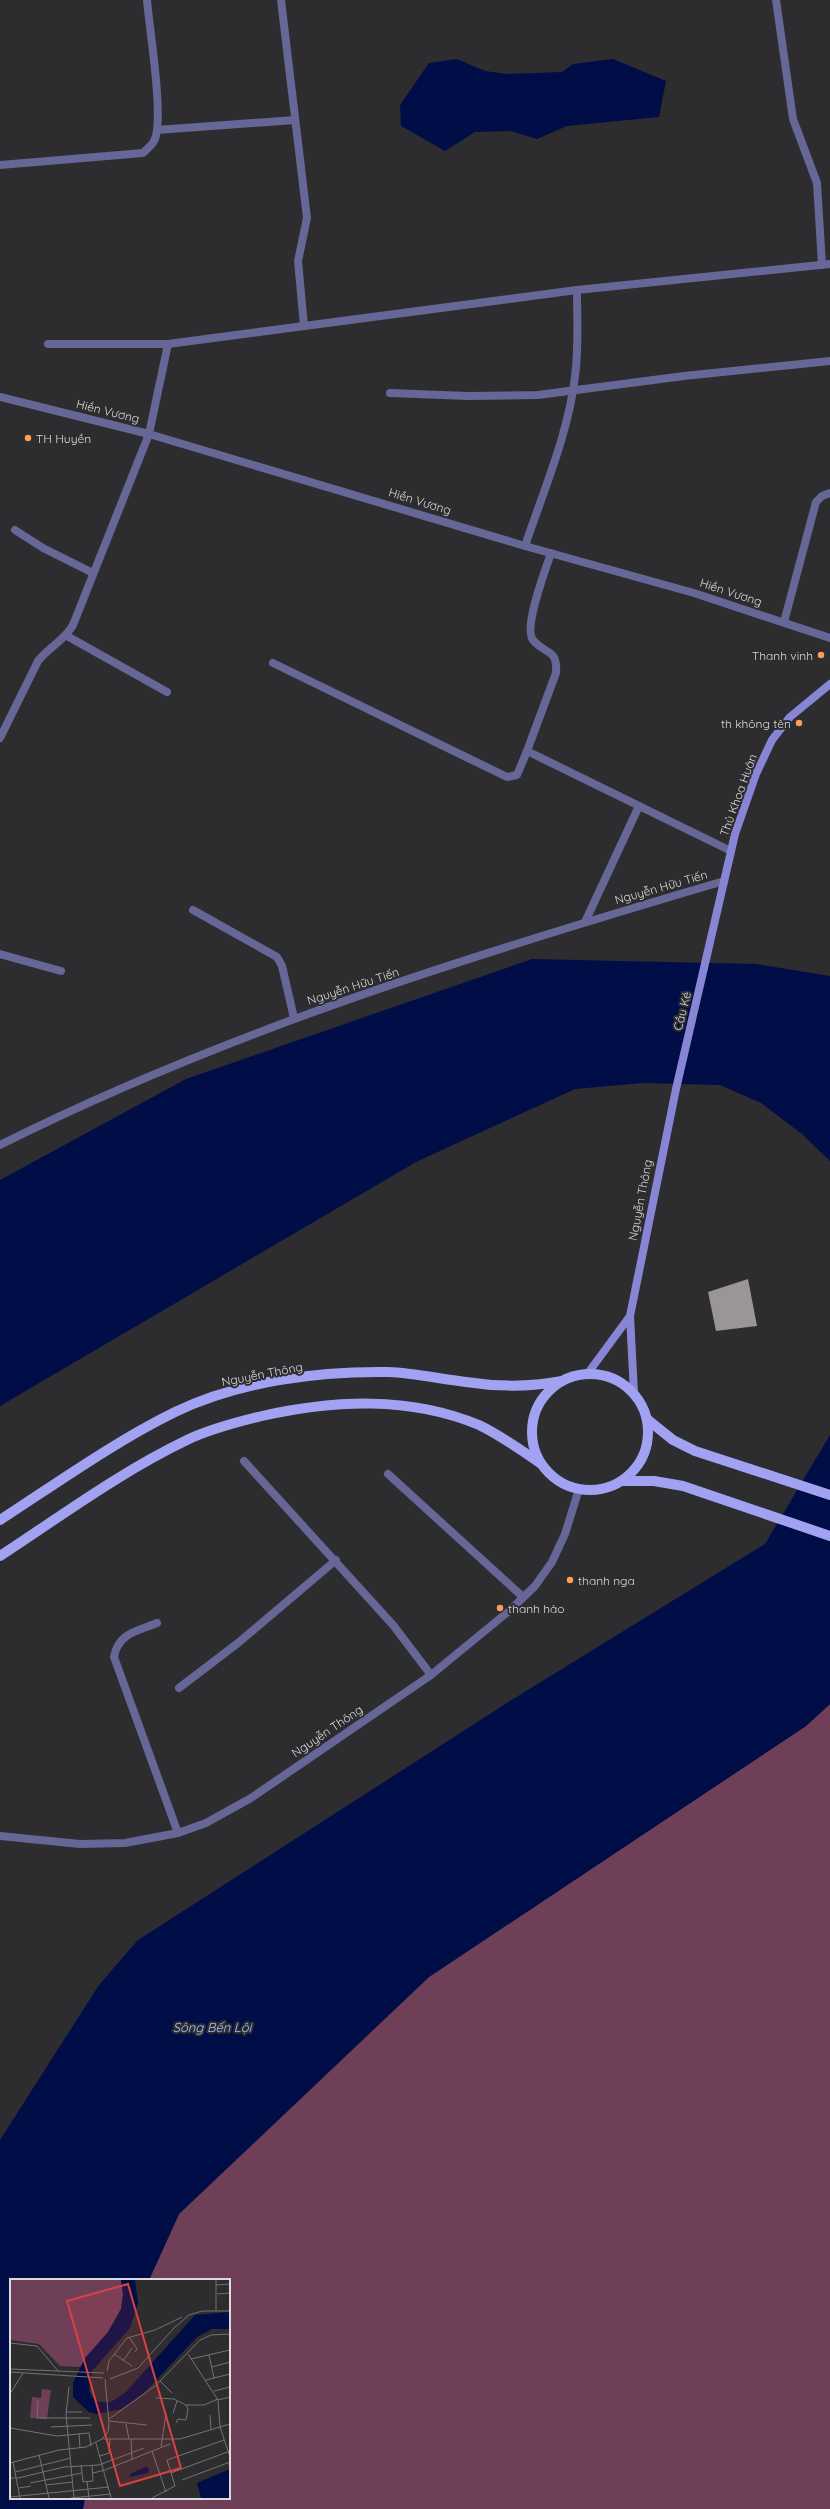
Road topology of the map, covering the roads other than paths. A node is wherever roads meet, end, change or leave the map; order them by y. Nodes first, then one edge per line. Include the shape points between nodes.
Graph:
1 (147, 0) edge
2 (281, 0) edge
3 (776, 0) edge
4 (295, 120) junction
5 (157, 130) junction
6 (0, 165) edge
7 (826, 264) edge
8 (577, 290) junction
9 (304, 326) junction
10 (48, 344) dead end
11 (168, 344) junction
12 (830, 361) edge
13 (573, 391) junction
14 (390, 393) dead end
15 (0, 397) edge
16 (148, 434) junction
17 (830, 493) edge
18 (16, 530) dead end
19 (525, 546) junction
20 (551, 553) junction
21 (93, 573) junction
22 (784, 622) junction
23 (67, 636) junction
24 (830, 638) edge
25 (273, 663) dead end
26 (830, 684) edge
27 (167, 692) dead end
28 (0, 738) edge
29 (527, 751) junction
30 (639, 806) junction
31 (731, 850) junction
32 (724, 881) junction
33 (193, 910) dead end
34 (585, 922) junction
35 (712, 939) joint
36 (0, 954) edge
37 (61, 971) dead end
38 (294, 1018) junction
39 (676, 1090) joint
40 (0, 1145) edge
41 (630, 1316) junction
42 (588, 1373) junction
43 (562, 1380) junction
44 (634, 1393) junction
45 (648, 1420) junction
46 (244, 1461) dead end
47 (540, 1463) junction
48 (388, 1474) dead end
49 (623, 1481) junction
50 (579, 1489) junction
51 (830, 1495) edge
52 (0, 1520) edge
53 (830, 1536) edge
54 (0, 1556) edge
55 (336, 1560) junction
56 (523, 1597) junction
57 (157, 1623) dead end
58 (431, 1676) junction
59 (178, 1688) dead end
60 (178, 1833) junction
61 (0, 1836) edge

1 - 5 street via 158,107
2 - 4 street
3 - 7 street via 793,119 817,183
4 - 5 street
4 - 9 street via 306,218 298,261
5 - 6 street via 154,141 143,152
7 - 8 street
8 - 9 street
8 - 13 street via 576,375
9 - 11 street
10 - 11 street
11 - 16 street
12 - 13 street via 684,376
13 - 14 street via 517,396
13 - 19 street via 561,438
15 - 16 street, Hiền Vương
16 - 19 street, Hiền Vương
16 - 21 street
17 - 22 street via 816,502
18 - 21 street via 43,548
19 - 20 street, Hiền Vương
20 - 22 street, Hiền Vương via 694,593
20 - 29 street via 532,618 531,632 533,640 553,654 557,663 556,673
21 - 23 street
22 - 24 street, Hiền Vương
23 - 27 street
23 - 28 street via 46,650 38,661
25 - 29 street via 507,777 517,775
26 - 31 main road, Thủ Khoa Huân via 790,717 772,740 756,774
29 - 30 street
30 - 31 street
30 - 34 street
31 - 32 main road, Thủ Khoa Huân
32 - 34 street, Nguyễn Hữu Tiến
32 - 35 main road, Thủ Khoa Huân
33 - 38 street via 277,957 282,966
34 - 38 street, Nguyễn Hữu Tiến
35 - 39 main road, Cầu Ké
36 - 37 street
38 - 40 street, Nguyễn Hữu Tiến via 136,1081
39 - 41 main road, Nguyễn Thông
41 - 42 main road, Nguyễn Thông
41 - 44 main road, Nguyễn Thông
42 - 43 main road
42 - 44 main road via 612,1378
43 - 47 main road via 539,1402 533,1417 531,1432
43 - 52 main road, Nguyễn Thông via 533,1386 389,1372 346,1373 292,1379 231,1391 177,1411 132,1434
44 - 45 main road via 643,1406
45 - 49 main road via 649,1435 645,1454 634,1472
45 - 51 main road via 673,1440 695,1451
46 - 55 street
47 - 50 main road via 550,1475 564,1484
47 - 54 main road via 479,1426 443,1413 405,1405 358,1403 296,1409 239,1422 189,1439 149,1459
48 - 56 street
49 - 50 main road via 603,1489
49 - 53 main road via 654,1481 683,1486
50 - 56 street, Nguyễn Thông via 565,1534 552,1562 535,1586
55 - 58 street via 393,1625
55 - 59 street via 238,1643
56 - 58 street, Nguyễn Thông
57 - 60 street via 123,1637 116,1647 114,1657
58 - 60 street, Nguyễn Thông via 251,1798 206,1823
60 - 61 street, Nguyễn Thông via 125,1842 80,1844

